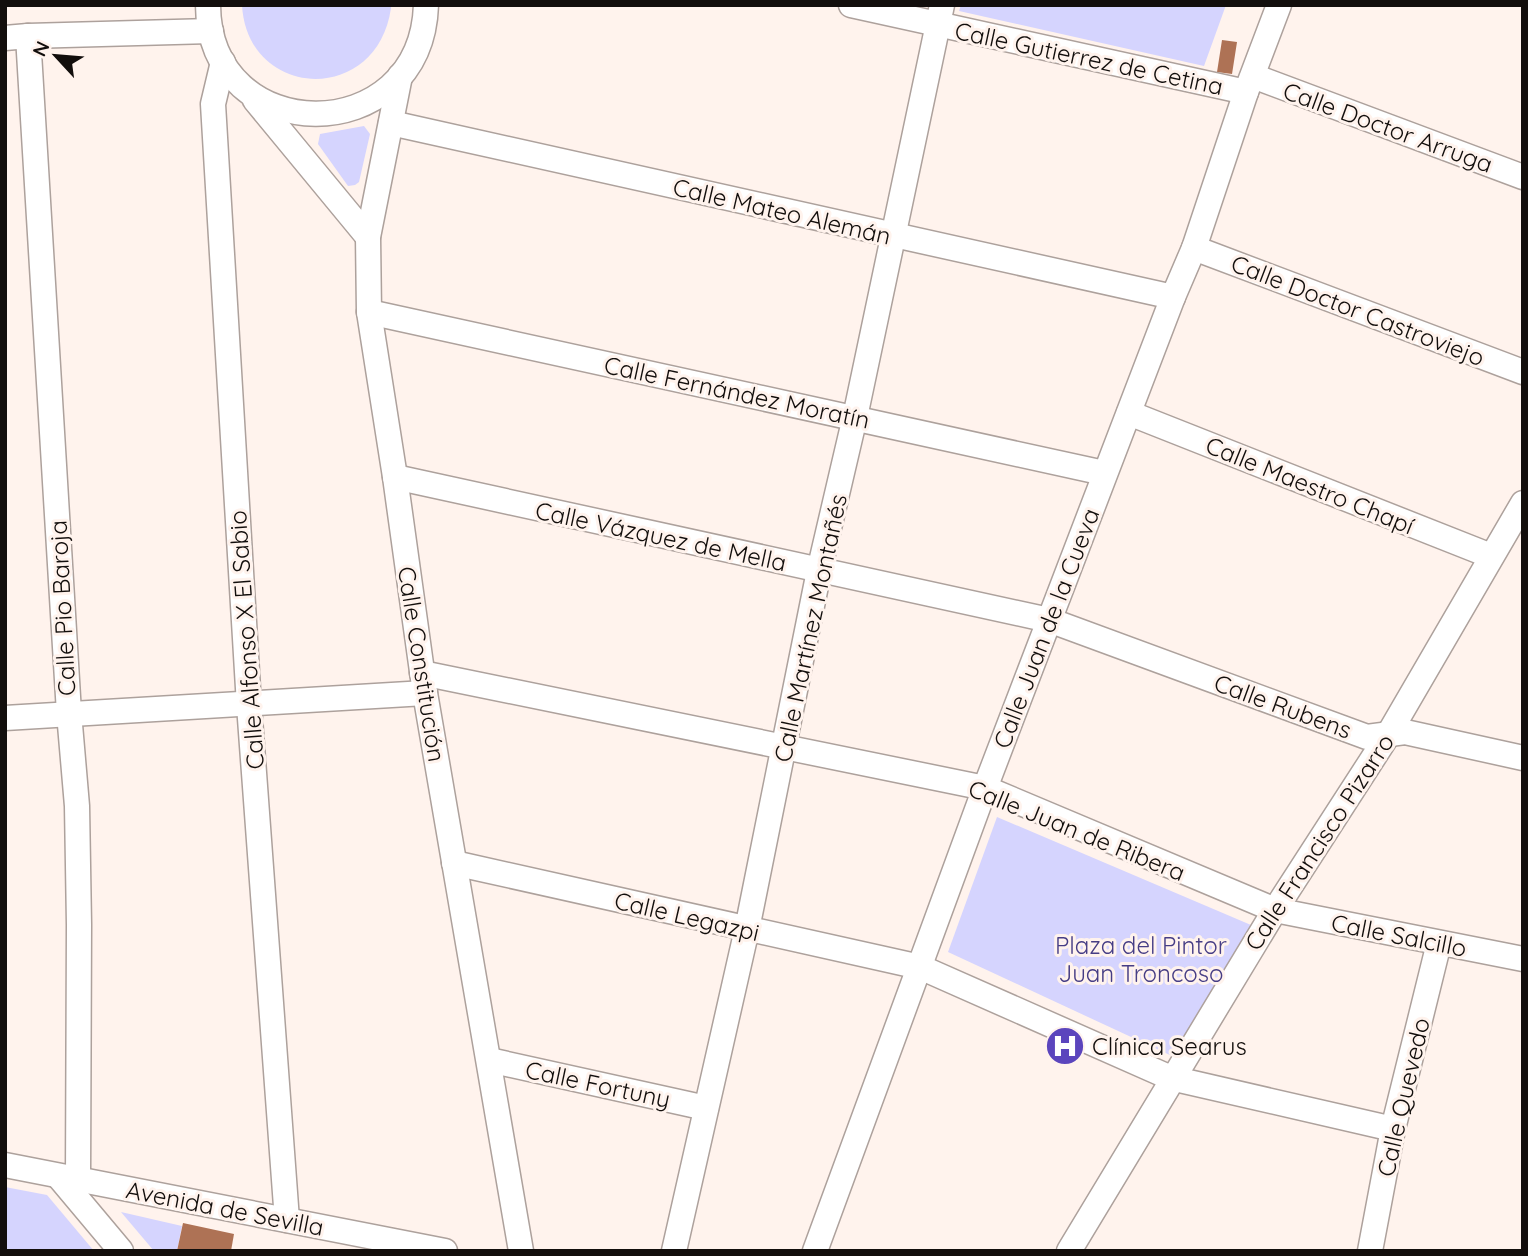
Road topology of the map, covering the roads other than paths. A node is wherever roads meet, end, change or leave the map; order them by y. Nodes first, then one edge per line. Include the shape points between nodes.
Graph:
1 (426, 5) edge
2 (851, 5) edge
3 (1279, 5) edge
4 (208, 13) edge
5 (940, 15) edge
6 (16, 37) edge
7 (223, 62) junction
8 (400, 76) junction
9 (1249, 84) junction
10 (249, 92) junction
11 (391, 123) junction
12 (1523, 177) edge
13 (893, 236) junction
14 (368, 237) junction
15 (1194, 248) junction
16 (1173, 297) junction
17 (369, 312) junction
18 (1523, 372) edge
19 (1129, 413) junction
20 (855, 417) junction
21 (1104, 473) junction
22 (395, 477) junction
23 (1523, 503) edge
24 (1491, 556) junction
25 (819, 571) junction
26 (1049, 620) junction
27 (423, 683) junction
28 (249, 705) junction
29 (69, 713) junction
30 (5, 718) edge
31 (1388, 735) junction
32 (785, 748) junction
33 (1523, 758) edge
34 (985, 788) junction
35 (454, 863) junction
36 (1275, 910) junction
37 (747, 929) junction
38 (1440, 943) junction
39 (1523, 958) edge
40 (920, 967) junction
41 (489, 1060) junction
42 (1171, 1078) junction
43 (706, 1108) junction
44 (1394, 1129) junction
45 (5, 1165) edge
46 (69, 1178) junction
47 (286, 1220) junction
48 (121, 1251) edge
49 (445, 1251) edge
50 (521, 1251) edge
51 (674, 1251) edge
52 (815, 1251) edge
53 (1069, 1251) edge
54 (1370, 1251) edge

1 - 8 street via 422,37
2 - 5 street, Calle Gutierrez de Cetina
3 - 9 street, Calle Juan de la Cueva
4 - 6 street
4 - 7 street
5 - 9 street, Calle Gutierrez de Cetina
5 - 13 street, Calle Martínez Montañés
6 - 29 street, Calle Pio Baroja
7 - 10 street
7 - 28 street, Calle Alfonso X El Sabio via 213,104
8 - 10 street via 368,103 328,115 286,111
8 - 11 street, Calle Constitución
9 - 12 street, Calle Doctor Arruga
9 - 15 street, Calle Juan de la Cueva
10 - 14 street
11 - 13 street, Calle Mateo Alemán
11 - 14 street, Calle Constitución
13 - 16 street, Calle Mateo Alemán
13 - 20 street, Calle Martínez Montañés
14 - 17 street, Calle Constitución
15 - 16 street, Calle Juan de la Cueva
15 - 18 street, Calle Doctor Castroviejo
16 - 19 street, Calle Juan de la Cueva
17 - 20 street, Calle Fernández Moratín
17 - 22 street, Calle Constitución
19 - 21 street, Calle Juan de la Cueva
19 - 24 street, Calle Maestro Chapí
20 - 21 street, Calle Fernández Moratín
20 - 25 street, Calle Martínez Montañés
21 - 26 street, Calle Juan de la Cueva
22 - 25 street, Calle Vázquez de Mella
22 - 27 street, Calle Constitución
23 - 24 street, Calle Francisco Pizarro
24 - 31 street, Calle Francisco Pizarro
25 - 26 street, Calle Vázquez de Mella
25 - 32 street, Calle Martínez Montañés
26 - 31 street, Calle Rubens via 1367,737
26 - 34 street, Calle Juan de la Cueva
27 - 28 street, Calle Juan de Ribera
27 - 32 street, Calle Juan de Ribera
27 - 35 street, Calle Constitución
28 - 29 street, Calle Juan de Ribera
28 - 47 street, Calle Alfonso X El Sabio
29 - 30 street, Calle Juan de Ribera
29 - 46 street, Calle Pio Baroja via 77,806
31 - 33 street, Calle Rubens via 1405,732
31 - 36 street, Calle Francisco Pizarro
32 - 34 street, Calle Juan de Ribera
32 - 37 street, Calle Martínez Montañés
34 - 36 street, Calle Juan de Ribera
34 - 40 street, Calle Juan de la Cueva
35 - 37 street, Calle Legazpi
35 - 41 street, Calle Constitución
36 - 38 street, Calle Salcillo
36 - 42 street, Calle Francisco Pizarro
37 - 40 street, Calle Legazpi
37 - 43 street, Calle Martínez Montañés
38 - 39 street, Calle Salcillo
38 - 44 street, Calle Quevedo
40 - 42 street, Calle Legazpi
40 - 52 street, Calle Juan de la Cueva
41 - 43 street, Calle Fortuny
41 - 50 street, Calle Constitución
42 - 44 street, Calle Legazpi
42 - 53 street, Calle Francisco Pizarro
43 - 51 street, Calle Martínez Montañés
44 - 54 street, Calle Quevedo
45 - 46 street, Avenida de Sevilla
46 - 47 street, Avenida de Sevilla
46 - 48 street
47 - 49 street, Avenida de Sevilla

